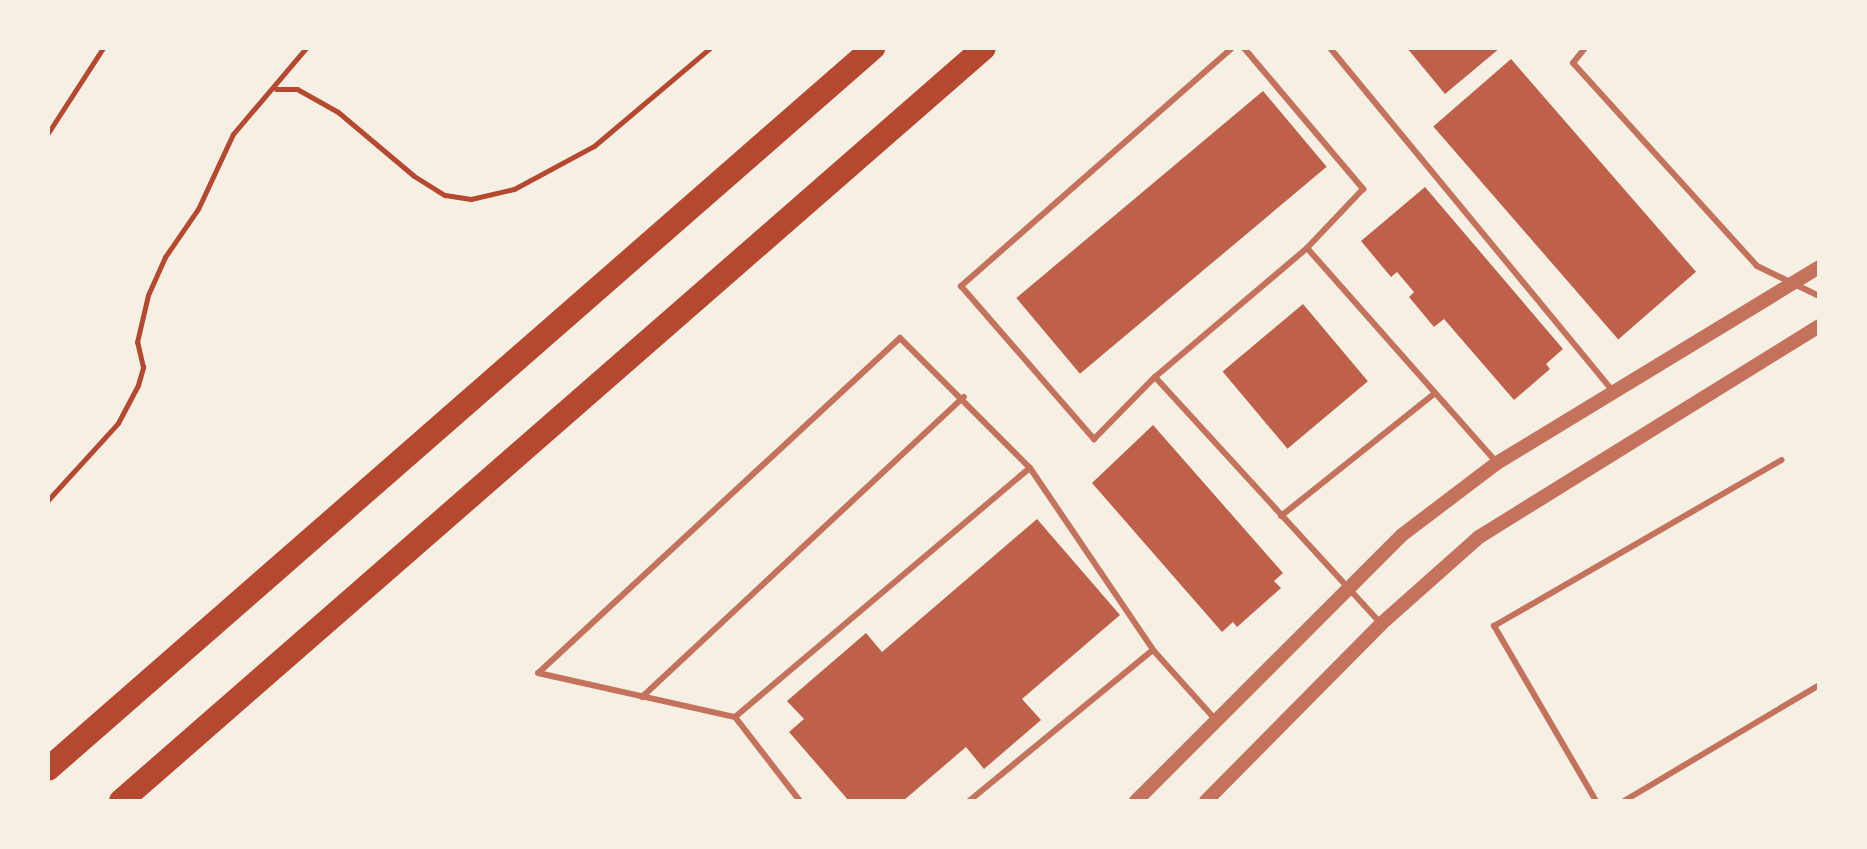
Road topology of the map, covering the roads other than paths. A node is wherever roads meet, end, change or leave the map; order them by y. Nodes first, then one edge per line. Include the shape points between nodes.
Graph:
1 (873, 48) edge
2 (984, 48) edge
3 (1232, 48) edge
4 (1244, 48) edge
5 (1330, 48) edge
6 (1585, 48) edge
7 (1307, 248) junction
8 (1819, 267) edge
9 (1796, 281) junction
10 (1819, 296) edge
11 (1819, 326) edge
12 (1155, 377) junction
13 (1614, 392) junction
14 (1435, 393) junction
15 (964, 397) junction
16 (1782, 460) dead end
17 (1497, 463) junction
18 (1030, 468) junction
19 (1281, 516) junction
20 (1346, 588) junction
21 (1381, 624) junction
22 (1153, 650) junction
23 (1819, 685) edge
24 (642, 697) junction
25 (735, 717) junction
26 (1215, 719) junction
27 (48, 769) edge
28 (121, 801) edge
29 (800, 801) edge
30 (969, 801) edge
31 (1136, 801) edge
32 (1206, 801) edge
33 (1596, 801) edge
34 (1624, 801) edge

1 - 27 highway
2 - 28 highway
3 - 12 lane via 961,286 1094,439
4 - 7 lane via 1363,189
5 - 13 lane
6 - 9 lane via 1573,63 1593,86 1757,266
7 - 12 lane
7 - 14 lane
8 - 9 street
9 - 10 lane
9 - 13 street
11 - 21 street via 1525,505 1437,571
12 - 19 lane
13 - 17 street
14 - 17 lane
14 - 19 lane
15 - 18 lane
15 - 24 lane
15 - 24 lane via 900,338 538,673
16 - 33 lane via 1494,626
17 - 20 street via 1402,535
18 - 22 lane
18 - 25 lane
19 - 20 lane
20 - 21 lane
20 - 26 street
21 - 32 street
22 - 26 lane
22 - 30 lane
23 - 34 lane
24 - 25 lane
25 - 29 lane
26 - 31 street

